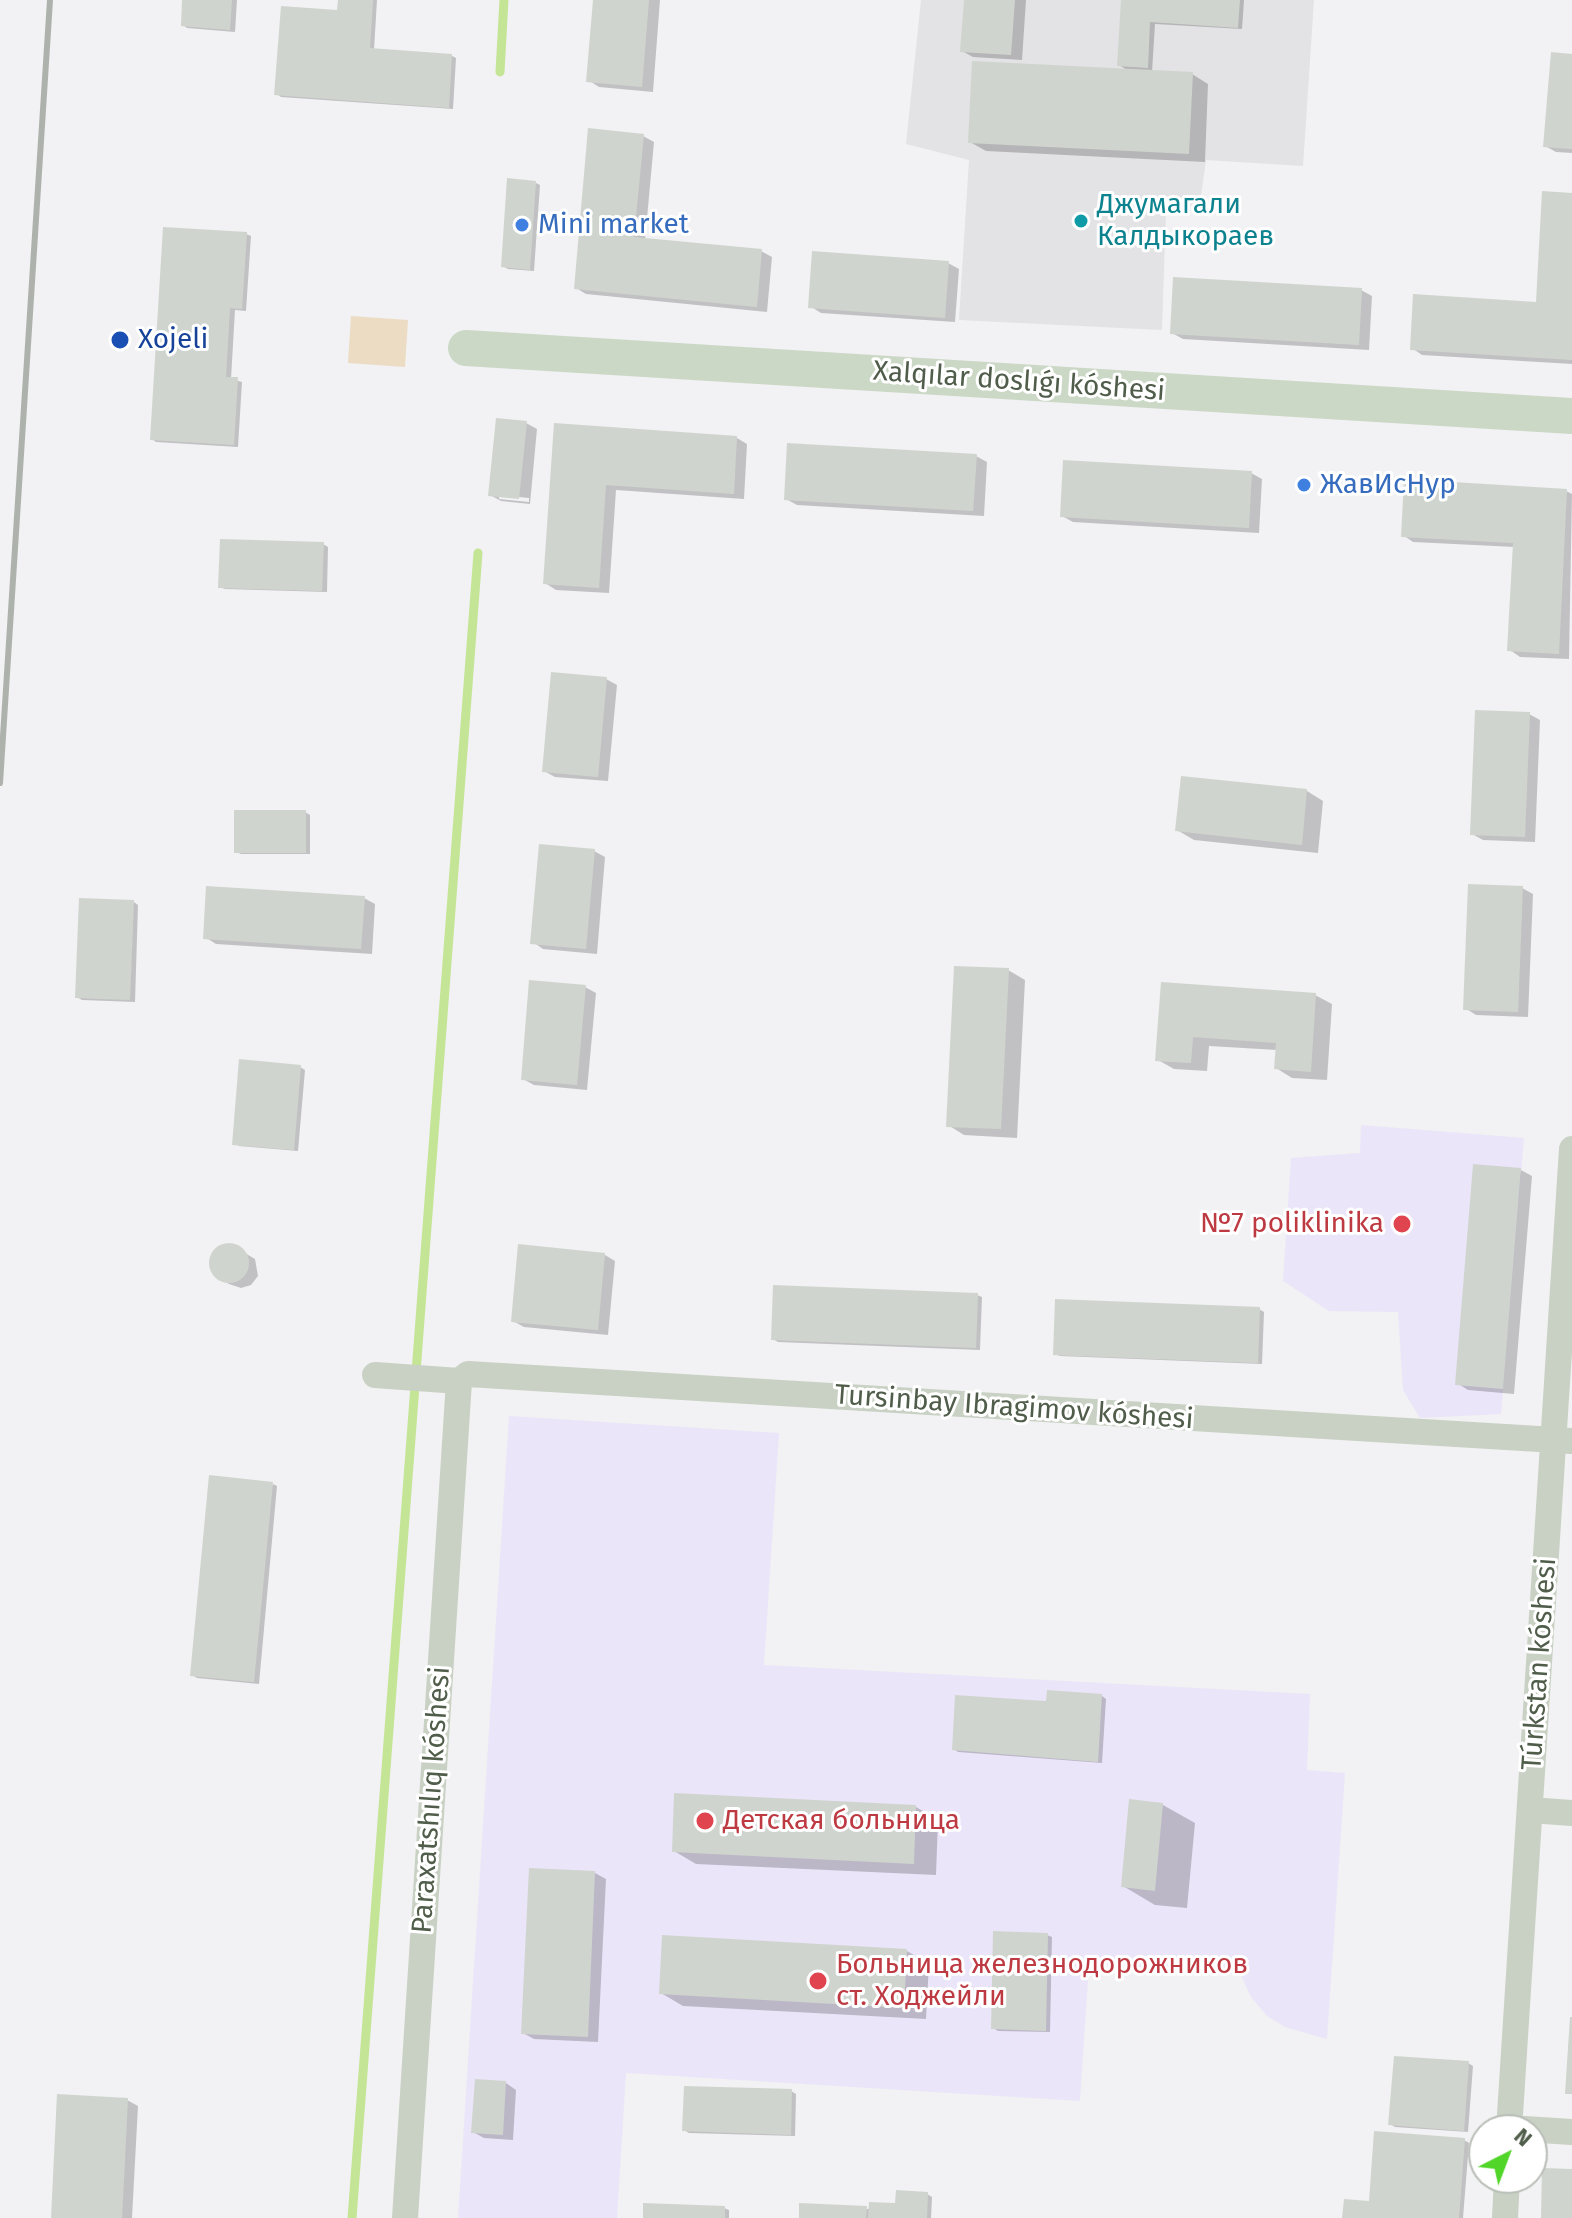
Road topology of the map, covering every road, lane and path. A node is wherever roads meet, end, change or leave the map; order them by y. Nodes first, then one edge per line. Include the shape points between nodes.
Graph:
1 (466, 348) dead end
2 (1572, 416) edge
3 (1572, 1149) edge
4 (375, 1375) dead end
5 (459, 1381) junction
6 (1563, 1441) edge
7 (1530, 1810) junction
8 (1572, 1813) edge
9 (1510, 2114) edge
10 (1548, 2131) edge
11 (1572, 2132) edge
12 (1506, 2194) edge
13 (405, 2218) edge
14 (1505, 2218) edge

1 - 2 street, Xalqılar doslıǵı kóshesi
3 - 6 street, Túrkstan kóshesi
4 - 5 street, Tursinbay Ibragimov kóshesi
5 - 6 street, Tursinbay Ibragimov kóshesi via 468,1374
5 - 13 street, Paraxatshılıq kóshesi
6 - 7 street, Túrkstan kóshesi
7 - 8 street
7 - 9 street, Túrkstan kóshesi
10 - 11 street
12 - 14 street

